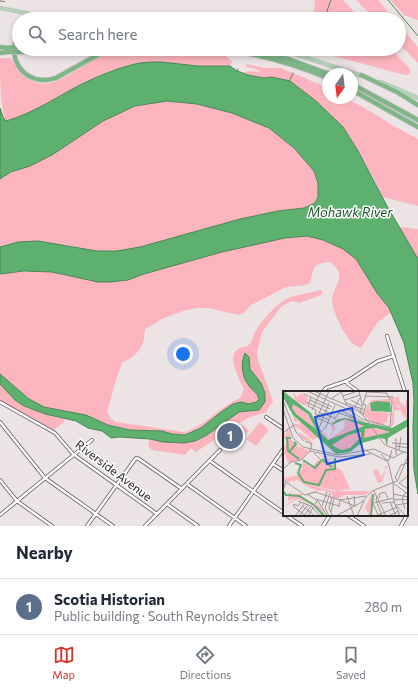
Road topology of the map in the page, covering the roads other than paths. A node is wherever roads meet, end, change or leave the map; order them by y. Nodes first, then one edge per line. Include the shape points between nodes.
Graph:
1 (0, 8) edge
2 (21, 12) edge
3 (0, 48) edge
4 (12, 49) edge
5 (7, 50) junction
6 (12, 51) edge
7 (0, 53) edge
8 (15, 56) edge
9 (96, 56) edge
10 (256, 56) edge
11 (276, 56) edge
12 (302, 56) edge
13 (322, 71) edge
14 (361, 75) junction
15 (322, 76) edge
16 (358, 87) edge
17 (358, 93) edge
18 (418, 98) edge
19 (418, 105) edge
20 (418, 120) edge
21 (418, 127) edge
22 (387, 336) dead end
23 (394, 356) junction
24 (346, 381) junction
25 (324, 391) edge
26 (358, 391) edge
27 (405, 391) edge
28 (0, 402) edge
29 (266, 416) dead end
30 (0, 422) edge
31 (283, 428) edge
32 (92, 440) dead end
33 (283, 449) edge
34 (220, 450) dead end
35 (73, 454) junction
36 (210, 461) junction
37 (273, 464) junction
38 (283, 470) edge
39 (45, 478) junction
40 (0, 480) edge
41 (187, 484) junction
42 (116, 485) junction
43 (182, 489) junction
44 (253, 492) junction
45 (17, 501) junction
46 (167, 504) junction
47 (283, 512) edge
48 (96, 514) junction
49 (157, 514) junction
50 (0, 515) edge
51 (287, 516) edge
52 (329, 516) edge
53 (349, 516) edge
54 (406, 516) edge
55 (235, 518) junction
56 (52, 526) edge
57 (87, 526) edge
58 (114, 526) edge
59 (147, 526) edge
60 (198, 526) edge
61 (230, 526) edge
62 (246, 526) edge
63 (302, 526) edge
64 (323, 526) edge
65 (364, 526) edge
66 (400, 526) edge

1 - 2 main road
3 - 5 highway
4 - 5 highway, bridge
5 - 6 highway, bridge
5 - 7 highway
8 - 9 highway via 16,62 26,74 40,80 56,78
10 - 15 highway
11 - 13 highway
12 - 14 main road
14 - 18 main road
14 - 19 highway
16 - 20 highway
17 - 21 highway
22 - 23 street
23 - 24 street via 378,361
23 - 27 street
24 - 25 street
24 - 26 street
28 - 35 street, Riverside Avenue via 55,433
29 - 31 street
30 - 39 street
32 - 35 street
33 - 37 street
34 - 36 street
35 - 39 street
35 - 42 street, Riverside Avenue
36 - 41 street
36 - 44 street
37 - 38 street
37 - 44 street
39 - 45 street
39 - 48 street
40 - 45 street
41 - 43 street
41 - 55 street
42 - 43 street via 137,458
42 - 48 street
42 - 49 street, Riverside Avenue
43 - 46 street
44 - 47 street
44 - 55 street
45 - 50 street
45 - 56 street
46 - 49 street
46 - 60 street
48 - 57 street
48 - 58 street
49 - 59 street
51 - 63 street
52 - 64 street
53 - 65 street
54 - 66 street
55 - 61 street
55 - 62 street

